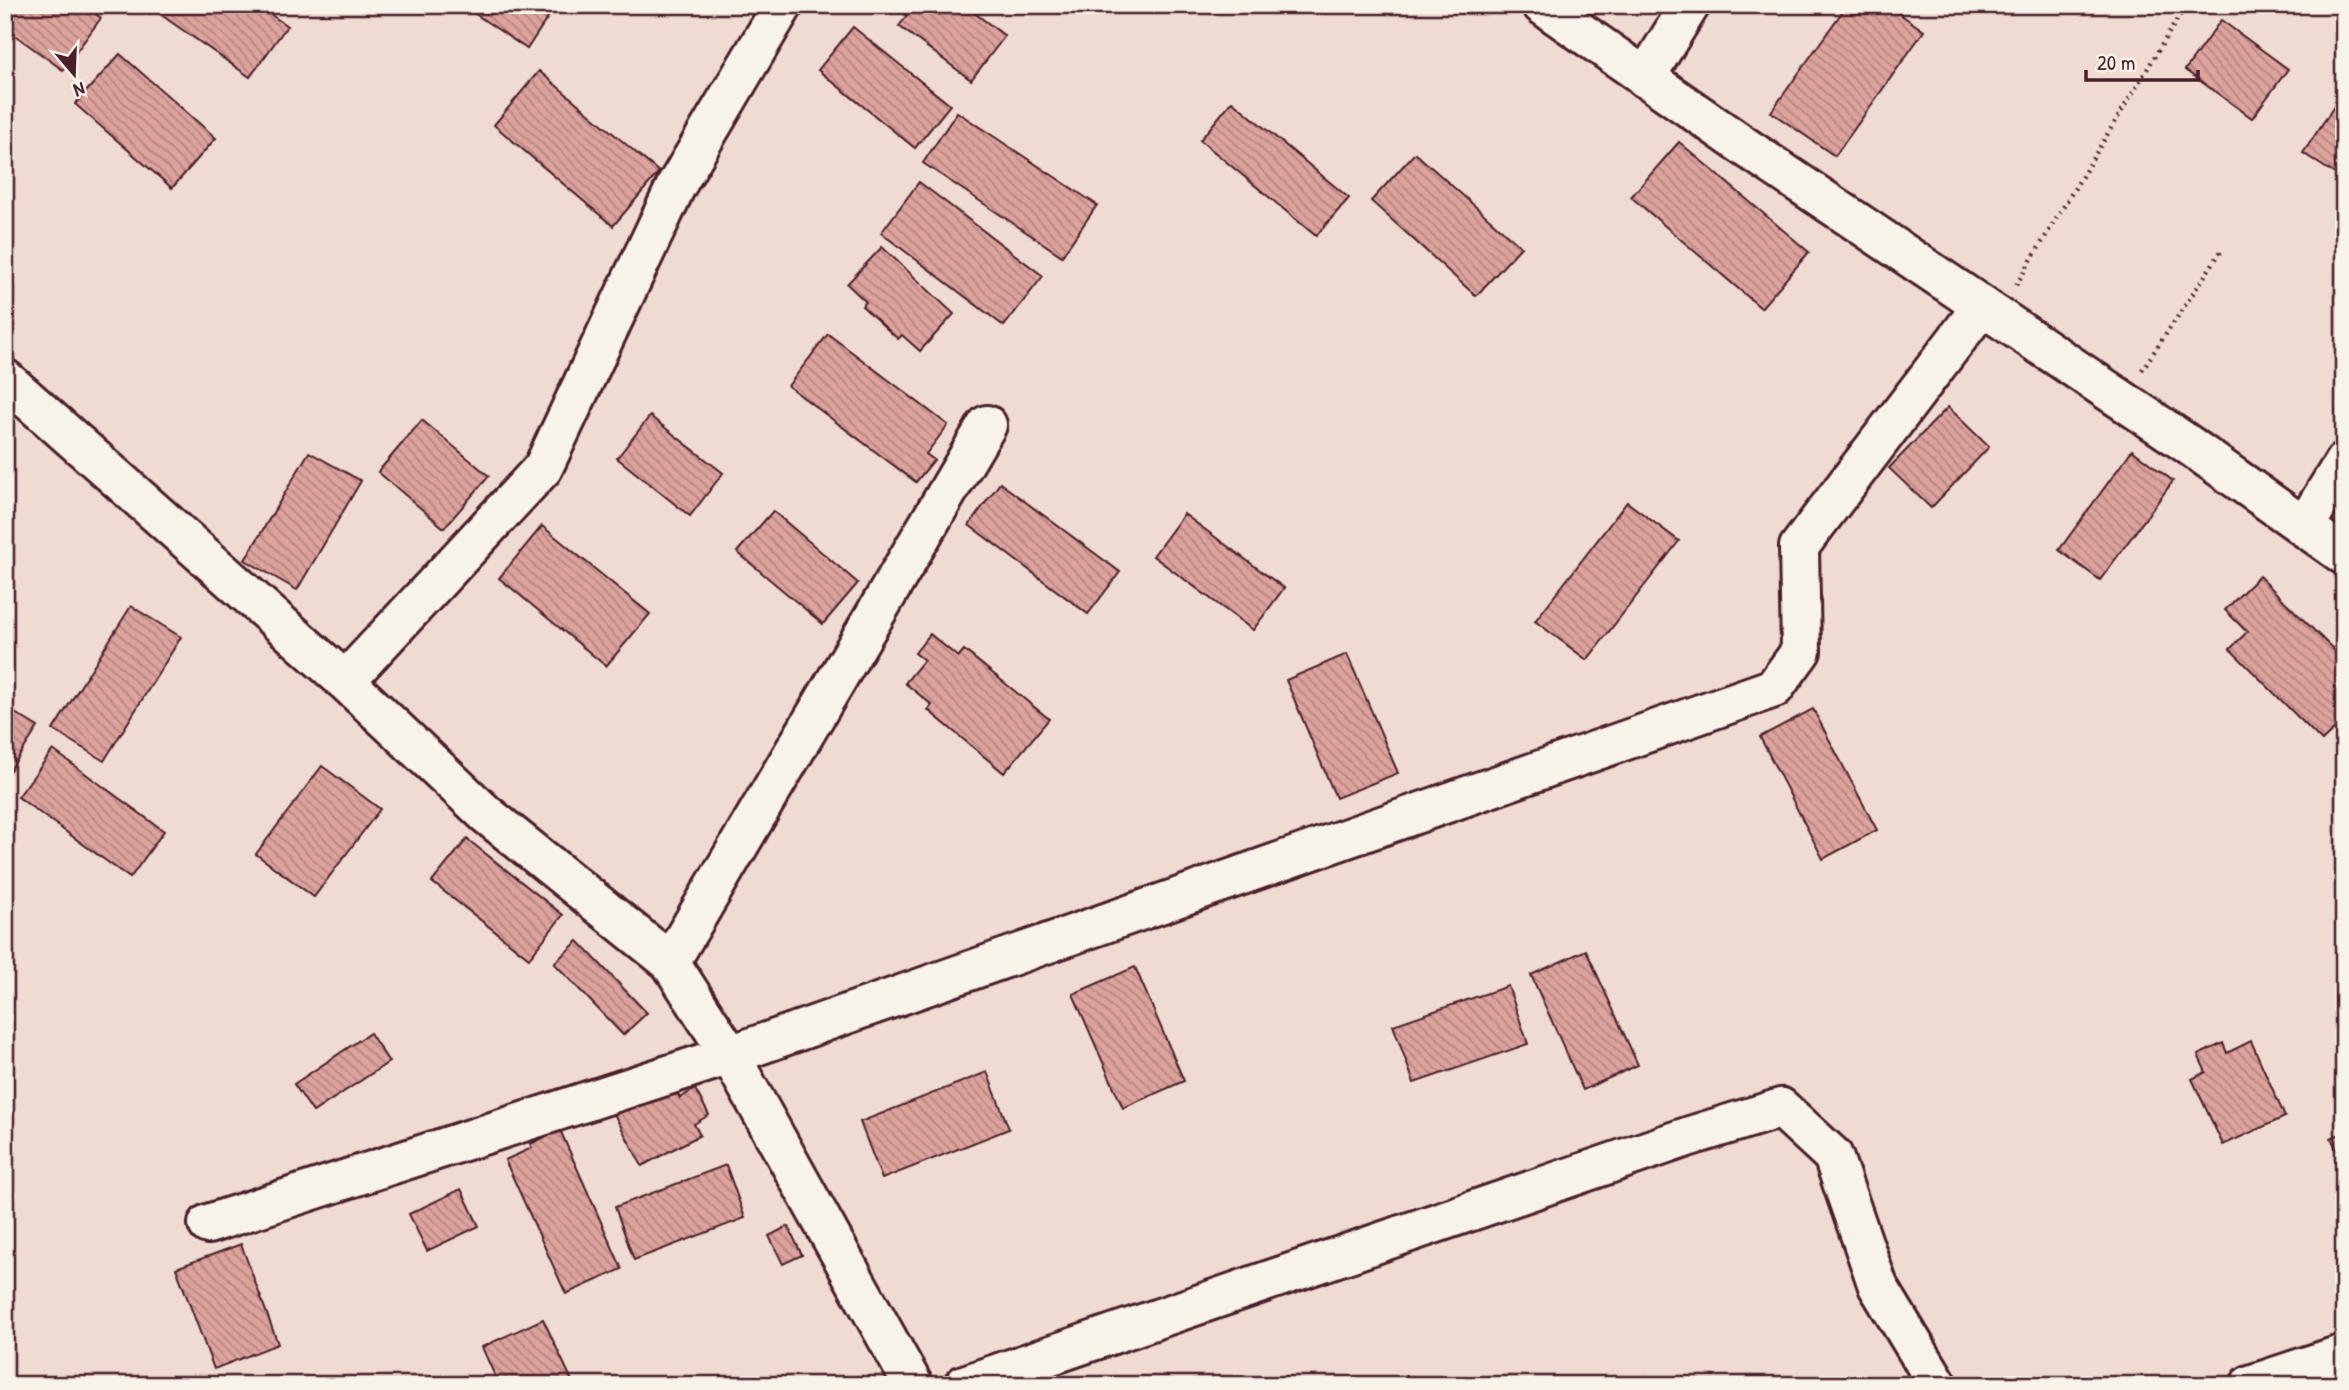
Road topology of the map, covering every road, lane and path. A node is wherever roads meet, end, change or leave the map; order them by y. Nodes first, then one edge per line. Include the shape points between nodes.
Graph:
1 (783, 5) edge
2 (1542, 5) edge
3 (1690, 5) edge
4 (2186, 5) edge
5 (1645, 78) junction
6 (2222, 250) dead end
7 (1989, 311) junction
8 (9, 391) edge
9 (2122, 400) junction
10 (987, 425) dead end
11 (2344, 462) edge
12 (2304, 527) junction
13 (2344, 555) edge
14 (345, 681) junction
15 (670, 962) junction
16 (730, 1055) junction
17 (208, 1224) dead end
18 (2344, 1354) edge
19 (913, 1385) edge
20 (964, 1385) edge
21 (1938, 1385) edge
22 (2250, 1385) edge

1 - 14 street via 676,186 543,468
2 - 5 street
3 - 5 street
4 - 7 path
5 - 7 street
6 - 9 path
7 - 9 street
7 - 16 street via 1799,547 1801,651 1774,688
8 - 14 street
9 - 12 street
10 - 15 street
11 - 12 street
12 - 13 street
14 - 15 street via 486,814
15 - 16 street
16 - 17 street
16 - 19 street
18 - 22 street
20 - 21 street via 1781,1108 1833,1156 1878,1286

